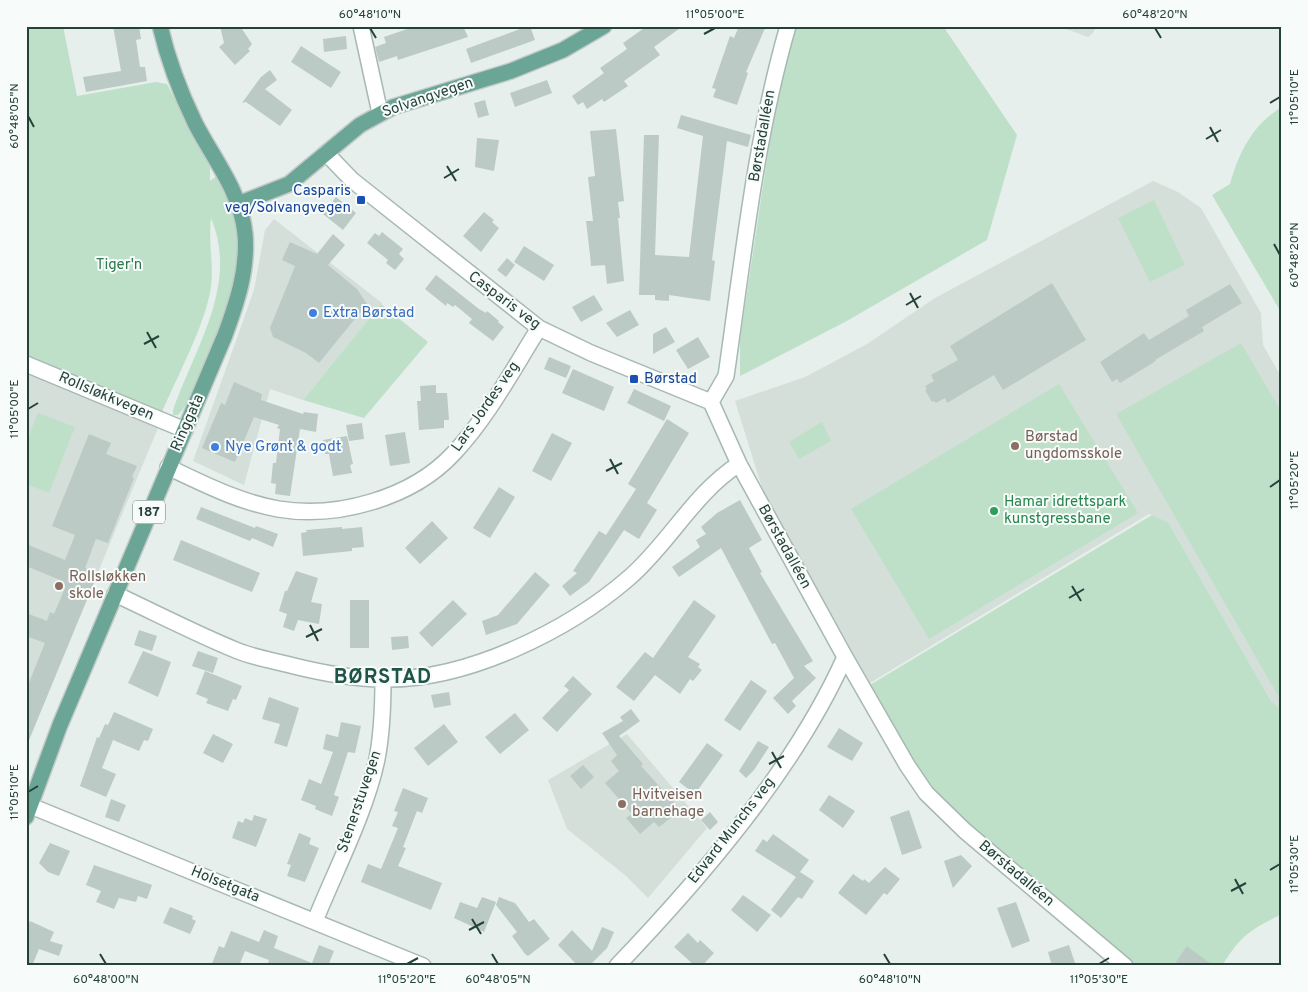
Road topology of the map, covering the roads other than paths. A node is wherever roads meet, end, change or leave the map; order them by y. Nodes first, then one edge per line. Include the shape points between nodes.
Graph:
1 (160, 26) edge
2 (361, 26) edge
3 (604, 26) edge
4 (788, 26) edge
5 (380, 113) junction
6 (326, 153) junction
7 (238, 204) junction
8 (538, 328) junction
9 (26, 364) edge
10 (711, 402) junction
11 (186, 430) junction
12 (739, 464) junction
13 (168, 468) junction
14 (115, 594) junction
15 (845, 657) junction
16 (383, 679) junction
17 (28, 809) edge
18 (314, 921) junction
19 (423, 966) edge
20 (617, 966) edge
21 (1125, 966) edge

1 - 7 main road, Ringgata / 187 via 182,94
2 - 5 street
3 - 5 main road, Solvangvegen via 563,50 511,71
4 - 10 street, Børstadalléen via 773,76 758,159 726,376
5 - 6 main road, Solvangvegen
6 - 7 main road, Solvangvegen via 282,188
6 - 8 street, Casparis veg via 352,180
7 - 11 main road, Ringgata / 187 via 245,235 241,288
8 - 10 street, Casparis veg
8 - 13 street, Lars Jordes veg via 496,396 452,456 420,480 385,496 326,510 278,509 227,494
9 - 11 street, Rollsløkkvegen
10 - 12 street, Børstadalléen
11 - 13 main road, Ringgata / 187
12 - 15 street, Børstadalléen
12 - 16 street via 719,476 705,490 630,577 589,608 504,655 439,673
13 - 14 main road, Ringgata / 187
14 - 16 street via 240,652 318,672
14 - 17 main road, Ringgata / 187
15 - 20 street, Edvard Munchs veg via 814,715 739,826
15 - 21 street, Børstadalléen via 907,765 943,812
16 - 18 street, Stenerstuvegen via 383,727 376,762 359,814
17 - 18 street, Holsetgata
18 - 19 street, Holsetgata

